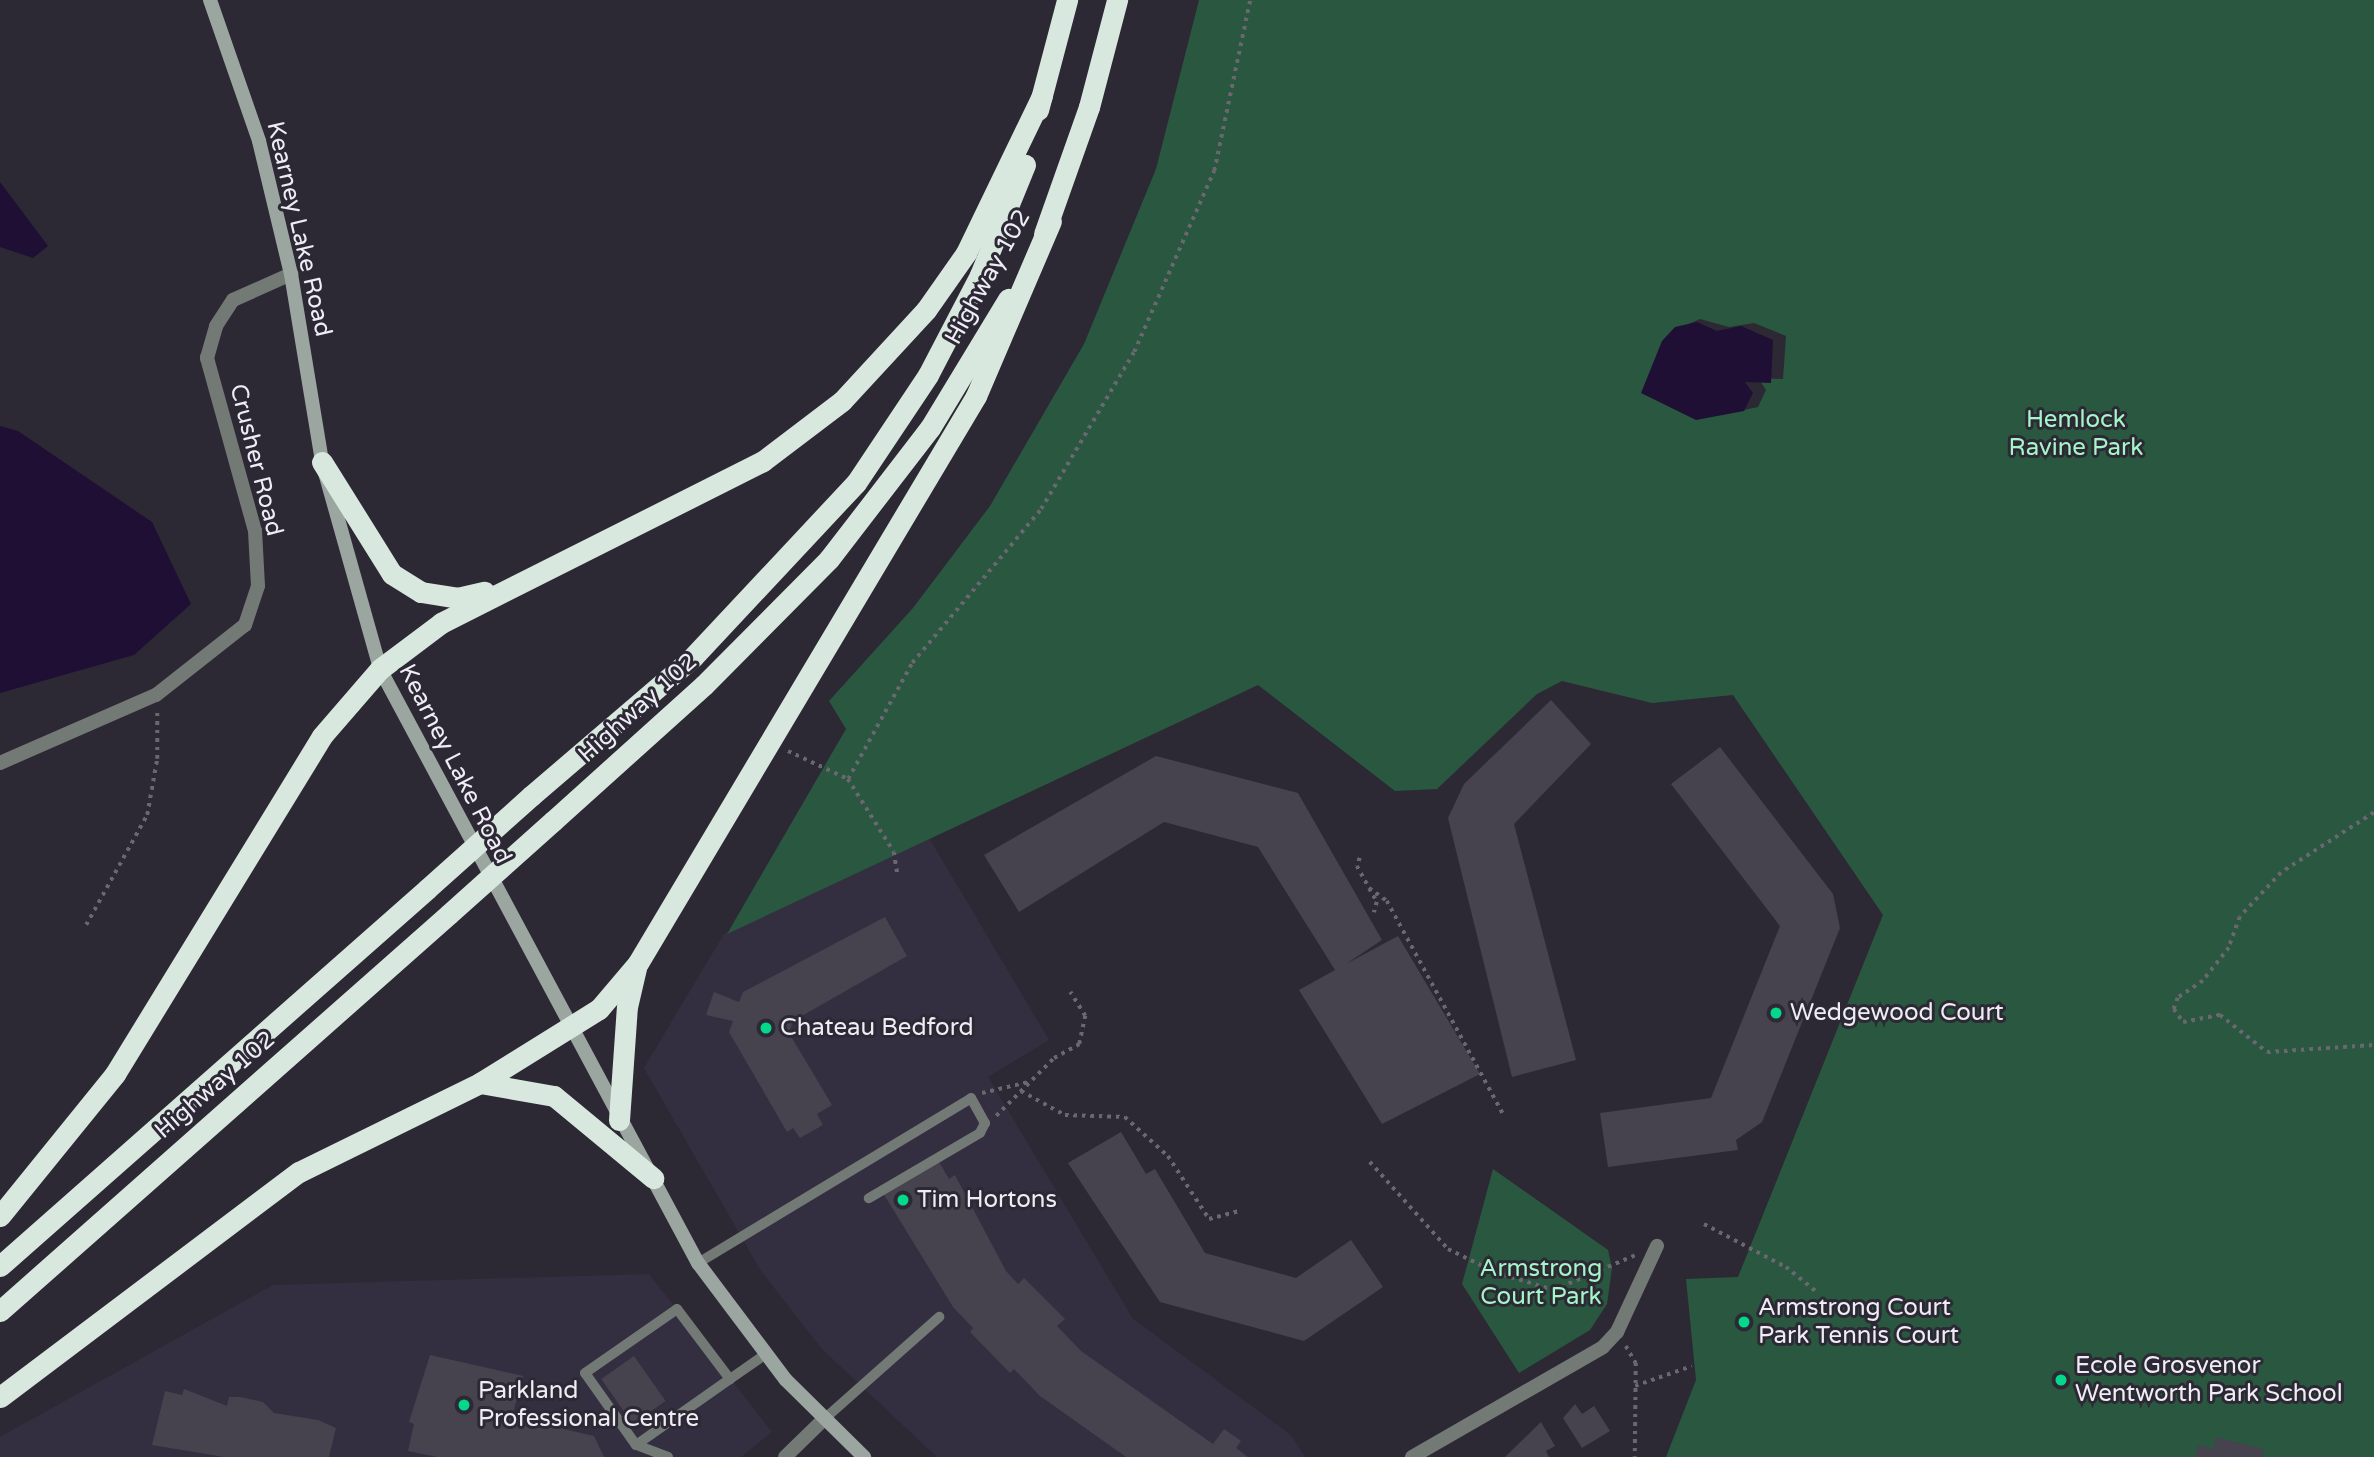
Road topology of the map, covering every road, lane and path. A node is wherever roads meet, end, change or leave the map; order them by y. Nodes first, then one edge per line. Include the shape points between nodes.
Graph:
1 (210, 0) edge
2 (1067, 0) edge
3 (1117, 0) edge
4 (1250, 0) edge
5 (1042, 96) junction
6 (1051, 221) junction
7 (291, 274) junction
8 (323, 462) junction
9 (513, 584) junction
10 (380, 669) junction
11 (156, 695) junction
12 (767, 740) junction
13 (0, 763) edge
14 (848, 779) junction
15 (2374, 813) edge
16 (1360, 858) dead end
17 (898, 876) dead end
18 (1368, 888) junction
19 (1374, 913) dead end
20 (86, 925) dead end
21 (638, 963) junction
22 (1070, 992) dead end
23 (573, 1030) junction
24 (2374, 1045) edge
25 (1030, 1082) junction
26 (480, 1083) junction
27 (1021, 1091) junction
28 (971, 1098) junction
29 (1503, 1114) dead end
30 (619, 1120) junction
31 (985, 1123) junction
32 (1370, 1162) dead end
33 (653, 1178) junction
34 (869, 1198) dead end
35 (1239, 1211) dead end
36 (0, 1216) edge
37 (1704, 1224) dead end
38 (1657, 1246) joint
39 (698, 1263) junction
40 (0, 1266) edge
41 (1816, 1291) dead end
42 (0, 1311) edge
43 (939, 1317) dead end
44 (1617, 1332) junction
45 (766, 1354) junction
46 (1692, 1366) dead end
47 (730, 1379) junction
48 (1635, 1386) junction
49 (0, 1397) edge
50 (822, 1421) junction
51 (636, 1445) junction
52 (668, 1457) edge
53 (785, 1457) edge
54 (864, 1457) edge
55 (1412, 1457) edge
56 (1635, 1457) edge

1 - 7 main road, Kearney Lake Road via 259,141
2 - 5 highway, Highway 102
3 - 6 highway, Highway 102
4 - 14 path via 1214,171 1134,352 1041,509 912,663
5 - 9 highway via 966,253 926,310 842,401 762,461
5 - 40 highway, Highway 102, bridge via 1024,172 980,275 928,375 856,483 693,657
6 - 12 highway via 976,396
6 - 42 highway, Highway 102, bridge via 930,428 829,559 704,685
7 - 8 main road, Kearney Lake Road
7 - 11 street, Crusher Road via 233,300 216,326 207,358 254,531 256,601 232,638
8 - 9 highway via 392,574 421,592 457,598
8 - 10 main road, Kearney Lake Road
9 - 10 highway via 441,623
10 - 23 main road, Kearney Lake Road
10 - 36 highway via 322,736 114,1074 34,1182
11 - 13 street, Crusher Road
11 - 20 path via 157,759 147,815
12 - 14 path
12 - 21 highway
14 - 17 path via 894,852
15 - 24 path via 2281,873 2241,917 2203,981 2178,998 2175,1009 2183,1022 2220,1015 2267,1052
16 - 18 path via 1357,866
18 - 19 path via 1377,902
18 - 29 path via 1387,901
21 - 23 highway
21 - 30 highway via 627,1007
22 - 25 path via 1085,1016 1079,1044
23 - 26 highway
23 - 30 main road, Kearney Lake Road
25 - 27 path
25 - 28 path
26 - 33 highway via 554,1096
26 - 49 highway via 299,1172
27 - 31 path
27 - 35 path via 1066,1115 1125,1117 1168,1156 1209,1219
28 - 31 lane
28 - 39 lane
30 - 33 main road, Kearney Lake Road
31 - 34 lane via 979,1133
32 - 38 path via 1448,1249 1552,1290
33 - 39 main road, Kearney Lake Road
37 - 41 path
38 - 44 street
39 - 45 main road, Kearney Lake Road
43 - 50 lane
44 - 48 path via 1636,1363
44 - 55 street via 1560,1376
45 - 47 lane
45 - 50 main road, Kearney Lake Road
46 - 48 path
47 - 51 lane
47 - 51 lane via 677,1309 585,1373
48 - 56 path
50 - 53 street
50 - 54 main road, Kearney Lake Road
51 - 52 lane

